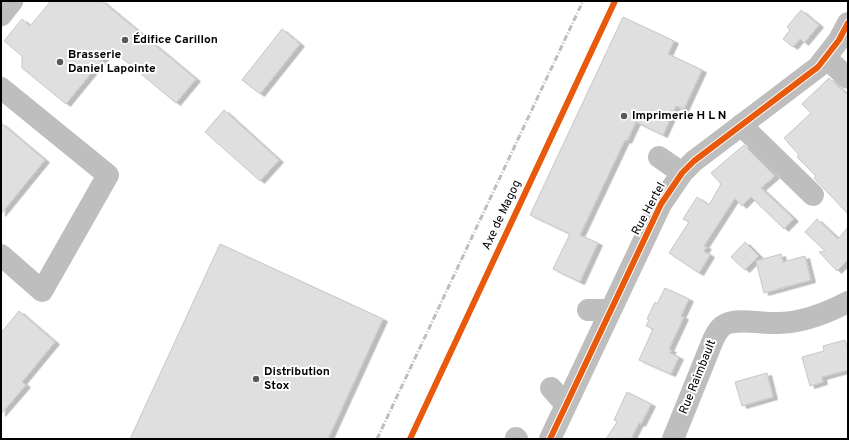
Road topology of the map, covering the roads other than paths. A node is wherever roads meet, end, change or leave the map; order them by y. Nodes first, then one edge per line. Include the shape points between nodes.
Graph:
1 (12, 1) edge
2 (1, 15) edge
3 (848, 23) edge
4 (826, 58) junction
5 (848, 78) edge
6 (1, 88) edge
7 (741, 125) junction
8 (659, 157) dead end
9 (682, 173) junction
10 (813, 195) dead end
11 (1, 255) edge
12 (848, 302) edge
13 (588, 310) dead end
14 (611, 310) junction
15 (551, 388) dead end
16 (566, 406) junction
17 (550, 439) edge
18 (674, 439) edge

1 - 2 street
3 - 4 street, Rue Hertel
4 - 5 street
4 - 7 street, Rue Hertel via 818,67
6 - 11 street via 108,175 42,291
7 - 9 street, Rue Hertel
7 - 10 street
8 - 9 street
9 - 14 street, Rue Hertel via 661,204
12 - 18 street, Rue Raimbault via 816,316 794,321 734,322 725,324 717,330
13 - 14 street
14 - 16 street, Rue Hertel
15 - 16 street
16 - 17 street, Rue Hertel

